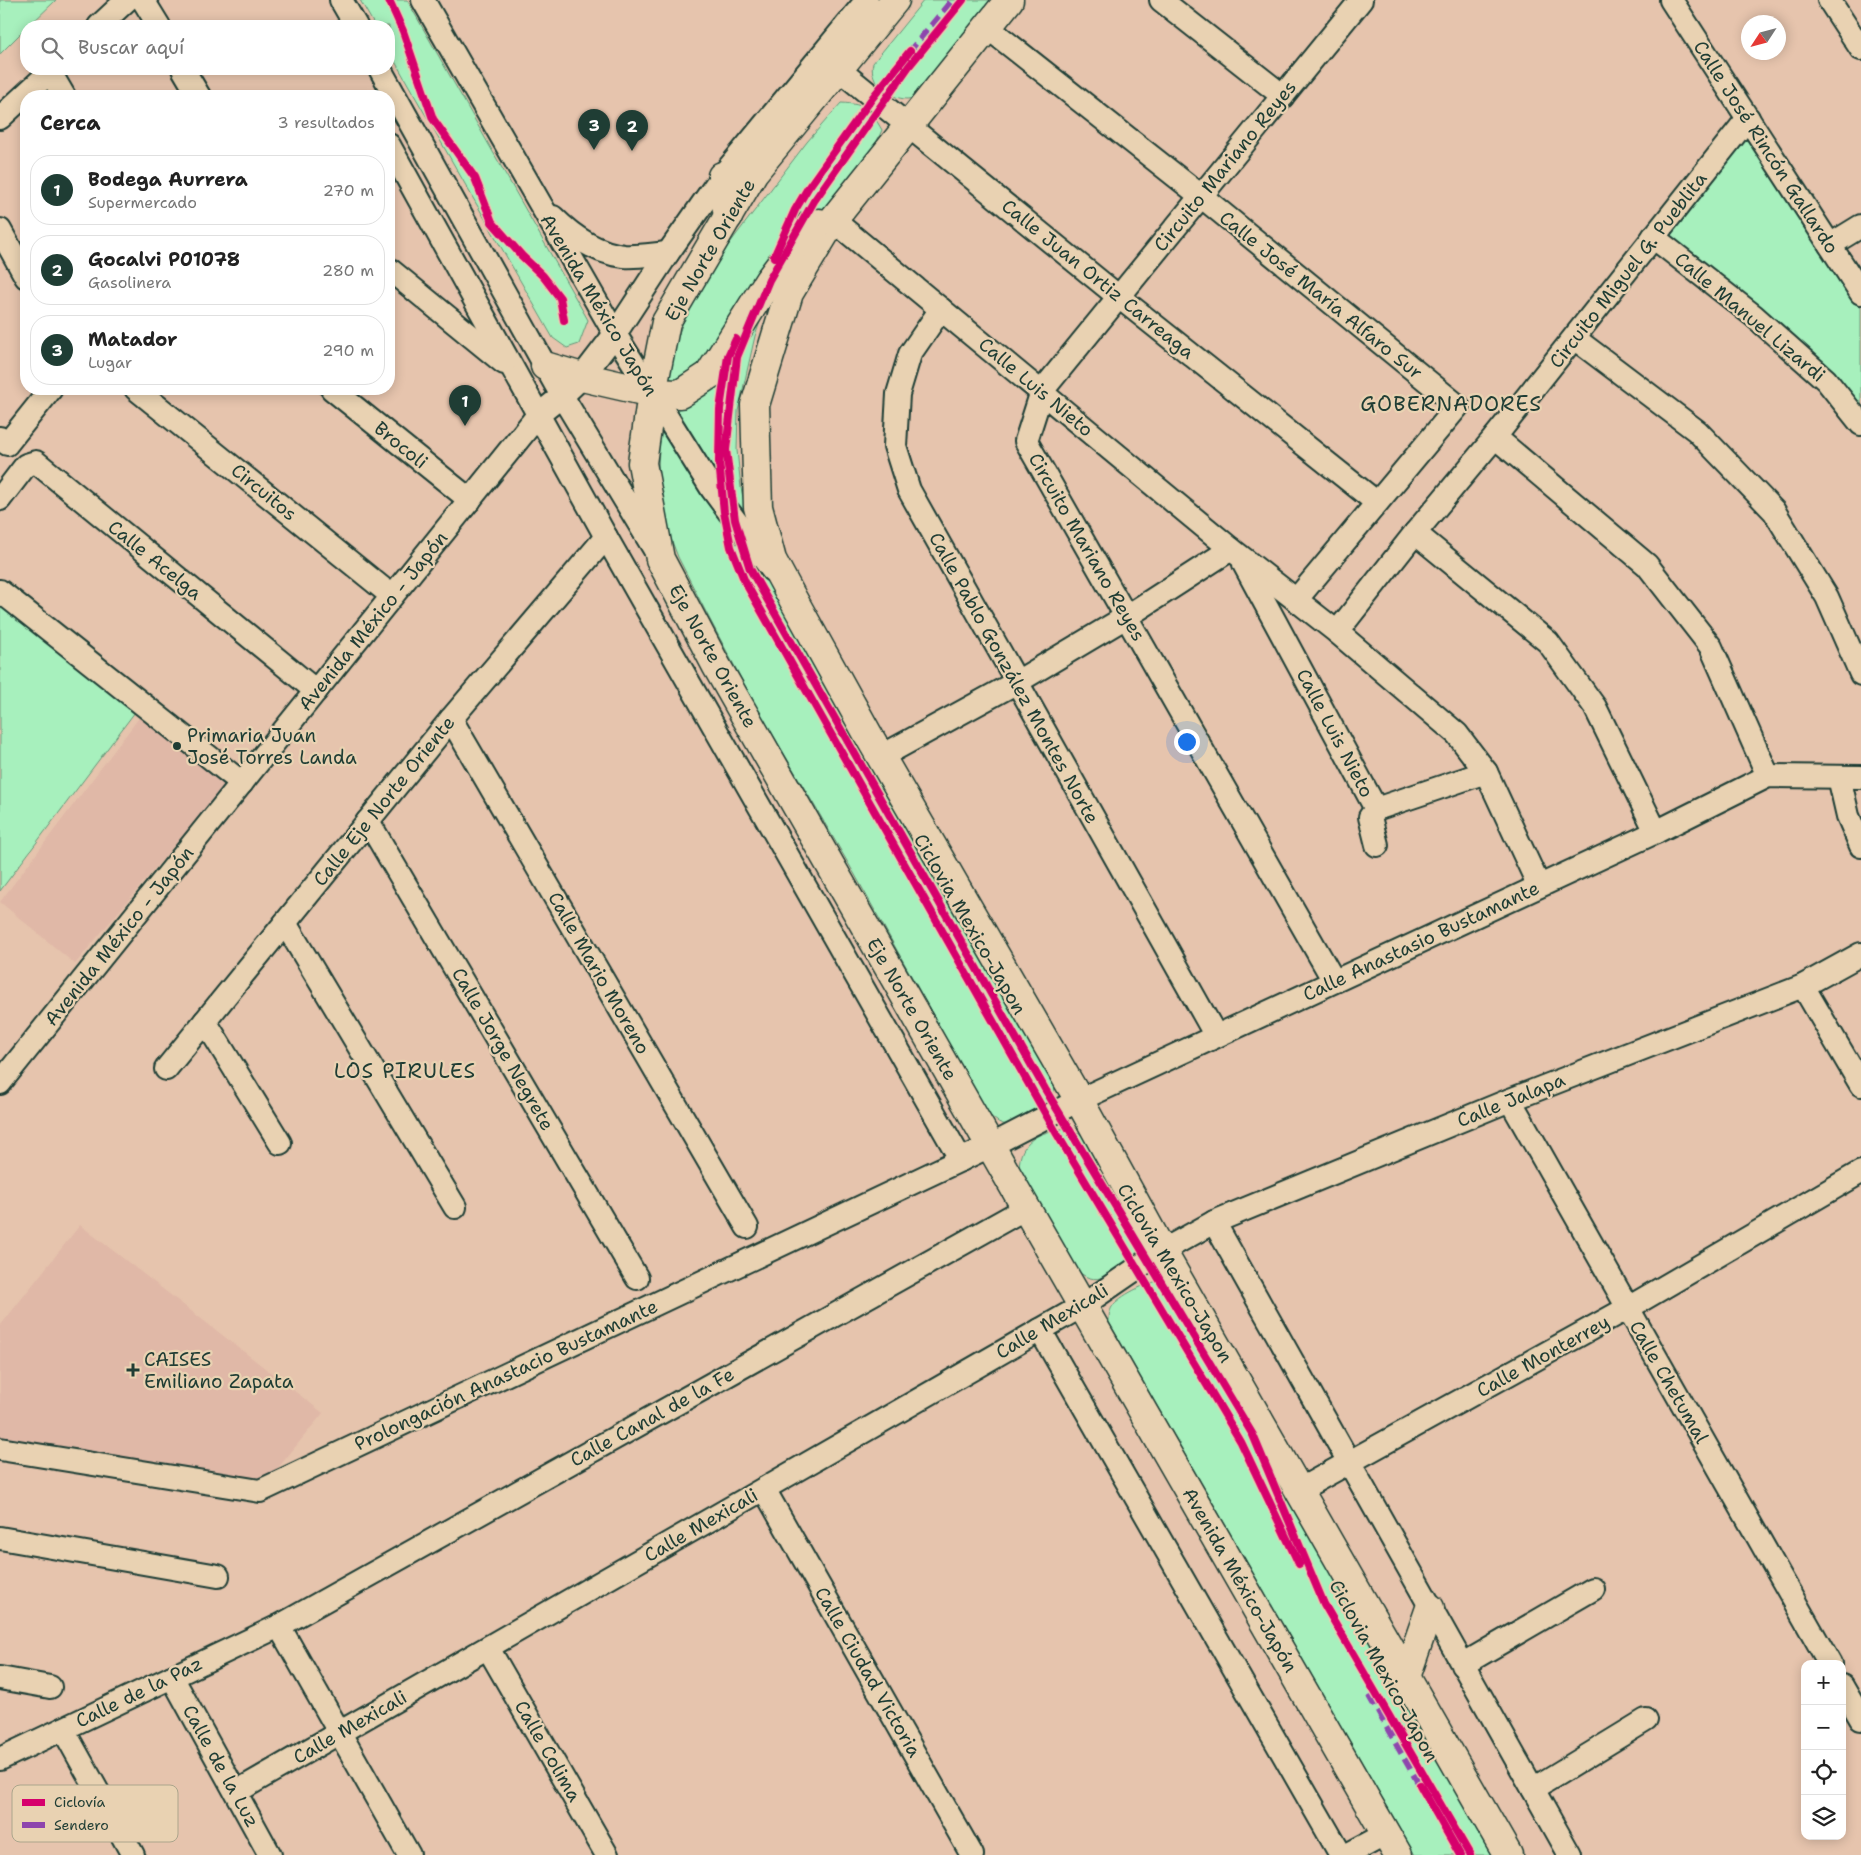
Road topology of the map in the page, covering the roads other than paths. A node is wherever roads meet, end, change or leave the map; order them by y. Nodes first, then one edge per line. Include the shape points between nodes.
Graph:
1 (127, 0) edge
2 (144, 0) edge
3 (341, 0) edge
4 (423, 0) edge
5 (1009, 0) edge
6 (1161, 0) edge
7 (1361, 0) edge
8 (1671, 0) edge
9 (1829, 0) edge
10 (887, 1) edge
11 (105, 20) edge
12 (156, 20) edge
13 (353, 20) edge
14 (987, 27) junction
15 (1861, 49) edge
16 (830, 62) junction
17 (47, 75) edge
18 (54, 75) edge
19 (187, 75) edge
20 (383, 75) edge
21 (30, 90) edge
22 (61, 90) edge
23 (195, 90) edge
24 (392, 90) edge
25 (395, 96) edge
26 (1283, 96) junction
27 (20, 100) edge
28 (0, 118) edge
29 (1748, 118) junction
30 (908, 126) junction
31 (395, 156) edge
32 (722, 176) junction
33 (1201, 196) junction
34 (538, 202) junction
35 (728, 217) junction
36 (833, 220) junction
37 (1861, 226) edge
38 (0, 230) edge
39 (1654, 237) junction
40 (1830, 246) junction
41 (668, 253) junction
42 (20, 266) edge
43 (395, 274) edge
44 (1861, 294) edge
45 (1119, 297) junction
46 (941, 309) junction
47 (615, 334) junction
48 (1574, 338) junction
49 (545, 366) junction
50 (514, 371) junction
51 (582, 376) junction
52 (1042, 392) junction
53 (652, 393) junction
54 (46, 395) edge
55 (143, 395) edge
56 (339, 395) edge
57 (562, 396) junction
58 (538, 415) junction
59 (1861, 424) edge
60 (1495, 437) junction
61 (4, 441) edge
62 (0, 499) edge
63 (470, 500) junction
64 (1376, 502) junction
65 (1415, 533) junction
66 (606, 537) junction
67 (1235, 552) junction
68 (660, 559) junction
69 (0, 591) edge
70 (392, 596) junction
71 (793, 599) junction
72 (1296, 600) junction
73 (1126, 617) junction
74 (1337, 632) junction
75 (1856, 652) edge
76 (1861, 674) edge
77 (1017, 682) junction
78 (316, 691) junction
79 (451, 719) junction
80 (882, 756) junction
81 (1486, 772) junction
82 (1768, 776) junction
83 (1850, 777) edge
84 (242, 783) junction
85 (1376, 809) junction
86 (368, 821) junction
87 (1656, 832) junction
88 (1377, 845) dead end
89 (1861, 846) edge
90 (1539, 886) junction
91 (285, 923) junction
92 (1861, 954) edge
93 (1334, 982) junction
94 (1804, 986) junction
95 (205, 1021) junction
96 (1216, 1036) junction
97 (166, 1070) dead end
98 (4, 1071) edge
99 (1861, 1085) edge
100 (1079, 1100) junction
101 (1510, 1100) junction
102 (280, 1143) dead end
103 (990, 1146) junction
104 (961, 1160) junction
105 (1861, 1172) edge
106 (455, 1207) dead end
107 (1026, 1208) junction
108 (1214, 1222) junction
109 (747, 1227) dead end
110 (1162, 1251) junction
111 (637, 1278) dead end
112 (1082, 1306) junction
113 (1628, 1308) junction
114 (1040, 1330) junction
115 (0, 1449) edge
116 (1349, 1464) junction
117 (764, 1488) junction
118 (1299, 1490) junction
119 (0, 1538) edge
120 (218, 1576) dead end
121 (1593, 1588) dead end
122 (1430, 1608) junction
123 (278, 1626) junction
124 (488, 1648) junction
125 (1828, 1660) edge
126 (1462, 1664) junction
127 (172, 1677) junction
128 (1406, 1677) junction
129 (0, 1678) edge
130 (50, 1687) dead end
131 (1846, 1693) edge
132 (1861, 1719) edge
133 (1646, 1720) dead end
134 (63, 1729) junction
135 (340, 1733) junction
136 (0, 1759) edge
137 (94, 1785) edge
138 (1533, 1789) junction
139 (236, 1792) junction
140 (126, 1842) edge
141 (1392, 1845) edge
142 (133, 1855) edge
143 (270, 1855) edge
144 (409, 1855) edge
145 (607, 1855) edge
146 (972, 1855) edge
147 (1341, 1855) edge
148 (1347, 1855) edge
149 (1508, 1855) edge
150 (1570, 1855) edge

1 - 11 street
2 - 12 street
3 - 13 street
4 - 34 street, Avenida México Japón
5 - 14 main road
6 - 26 street
7 - 26 street, Circuito Mariano Reyes
8 - 29 street, Calle José Rincón Gallardo
9 - 15 street
10 - 16 main road, Eje Norte Oriente
14 - 30 main road
14 - 33 street, Calle José María Alfaro Sur
16 - 30 street, Calle Juan Ortiz Carreaga
16 - 32 street, Avenida México - Japón
16 - 35 main road, Eje Norte Oriente via 754,172
17 - 21 street
18 - 22 street
19 - 23 street
20 - 24 street
25 - 49 street
26 - 33 street, Circuito Mariano Reyes
27 - 28 street
29 - 39 street, Circuito Miguel G. Pueblita
29 - 40 street, Calle José Rincón Gallardo
30 - 36 main road
30 - 45 street, Calle Juan Ortiz Carreaga
31 - 50 street, Eje Norte Oriente
32 - 35 main road
32 - 41 street, Avenida México - Japón
33 - 45 street, Circuito Mariano Reyes
33 - 64 street, Calle José María Alfaro Sur via 1458,406
34 - 41 street via 569,232 598,249 625,256
34 - 47 street, Avenida México Japón
35 - 53 main road, Eje Norte Oriente via 666,322
36 - 46 street, Calle Luis Nieto
36 - 53 main road via 810,225 769,280 709,375 680,394
36 - 71 main road via 789,293 755,406 758,508 772,560
37 - 40 street
38 - 42 street
39 - 48 street, Circuito Miguel G. Pueblita
39 - 59 street, Calle Manuel Lizardi via 1754,316 1826,380
40 - 44 street, Calle José Rincón Gallardo
41 - 47 street, Avenida México - Japón
43 - 50 street
45 - 52 street, Circuito Mariano Reyes
45 - 64 street, Calle Juan Ortiz Carreaga
46 - 52 street, Calle Luis Nieto
46 - 77 street, Calle Pablo González Montes Norte via 910,354 898,394 895,446 909,490
47 - 51 street, Avenida México - Japón
47 - 53 street, Avenida México Japón
48 - 60 street, Circuito Miguel G. Pueblita
48 - 75 street via 1697,431 1774,511 1827,597
49 - 51 main road
49 - 57 street
50 - 58 street, Eje Norte Oriente
51 - 53 main road
51 - 57 street, Avenida México - Japón
52 - 67 street, Calle Luis Nieto
52 - 73 street, Circuito Mariano Reyes via 1026,441
53 - 68 main road, Eje Norte Oriente via 642,464
53 - 71 street, Avenida México Japón via 712,489
54 - 61 street
55 - 70 street, Circuitos
56 - 63 street, Brocoli
57 - 58 street, Avenida México - Japón
57 - 68 street
58 - 63 street, Avenida México - Japón
58 - 66 street, Eje Norte Oriente
60 - 65 street, Circuito Miguel G. Pueblita
60 - 82 street via 1647,565 1711,647
62 - 78 street, Calle Acelga via 26,465 36,462
63 - 70 street, Avenida México - Japón
64 - 72 street, Calle José María Alfaro Sur
65 - 74 street, Circuito Miguel G. Pueblita
65 - 87 street via 1548,642 1595,707
66 - 79 street, Calle Eje Norte Oriente
66 - 104 street, Eje Norte Oriente
67 - 72 street, Calle Luis Nieto
67 - 73 street
67 - 85 street, Calle Luis Nieto
68 - 103 main road, Eje Norte Oriente via 716,665
69 - 84 street
70 - 78 street, Avenida México - Japón
71 - 80 main road
72 - 74 street, Calle Luis Nieto
73 - 77 street
73 - 93 street, Circuito Mariano Reyes
74 - 81 street, Calle Luis Nieto via 1457,734
75 - 76 street
77 - 80 street
77 - 96 street, Calle Pablo González Montes Norte
78 - 84 street, Avenida México - Japón
79 - 86 street, Calle Eje Norte Oriente
79 - 109 street, Calle Mario Moreno
80 - 100 main road
81 - 85 street, Calle Luis Nieto
81 - 90 street, Calle Luis Nieto
82 - 83 street, Calle Anastasio Bustamante
82 - 87 street, Calle Anastasio Bustamante
83 - 89 street via 1848,816
84 - 98 street, Avenida México - Japón
85 - 88 street via 1370,817
86 - 91 street, Calle Eje Norte Oriente
86 - 111 street, Calle Jorge Negrete
87 - 90 street, Calle Anastasio Bustamante
90 - 93 street, Calle Anastasio Bustamante
91 - 95 street, Calle Eje Norte Oriente
91 - 106 street
92 - 94 street, Calle Jalapa
93 - 96 street, Calle Anastasio Bustamante
94 - 99 street
94 - 101 street, Calle Jalapa
95 - 97 street, Calle Eje Norte Oriente
95 - 102 street
96 - 100 street, Calle Anastasio Bustamante
100 - 103 street, Calle Anastasio Bustamante
100 - 110 main road
101 - 108 street, Calle Jalapa
101 - 113 street, Calle Chetumal
103 - 104 street, Prolongación Anastacio Bustamante
103 - 107 main road, Eje Norte Oriente
104 - 115 street, Prolongación Anastacio Bustamante via 260,1491
105 - 113 street, Calle Monterrey
107 - 112 main road, Eje Norte Oriente
107 - 123 street, Calle Canal de la Fe
108 - 110 street, Calle Jalapa
108 - 116 street
110 - 112 street, Calle Mexicali
110 - 118 main road
112 - 114 street, Calle Mexicali
112 - 141 main road, Avenida México-Japón
113 - 116 street, Calle Monterrey
113 - 125 street, Calle Chetumal
114 - 117 street, Calle Mexicali
114 - 147 street
116 - 118 street, Calle Monterrey
116 - 122 street
117 - 124 street, Calle Mexicali
117 - 146 street, Calle Ciudad Victoria
118 - 128 main road
119 - 120 street
121 - 126 street
122 - 126 street
122 - 128 main road
123 - 127 street, Calle de la Paz
123 - 135 street
124 - 135 street, Calle Mexicali
124 - 145 street, Calle Colima
126 - 138 street
127 - 134 street, Calle de la Paz
127 - 139 street, Calle de la Luz
128 - 149 main road
129 - 130 street
131 - 132 street
133 - 138 street
134 - 136 street, Calle de la Paz
134 - 137 street
135 - 139 street, Calle Mexicali
135 - 144 street
138 - 150 street
139 - 143 street, Calle de la Luz
140 - 142 street
141 - 148 street

